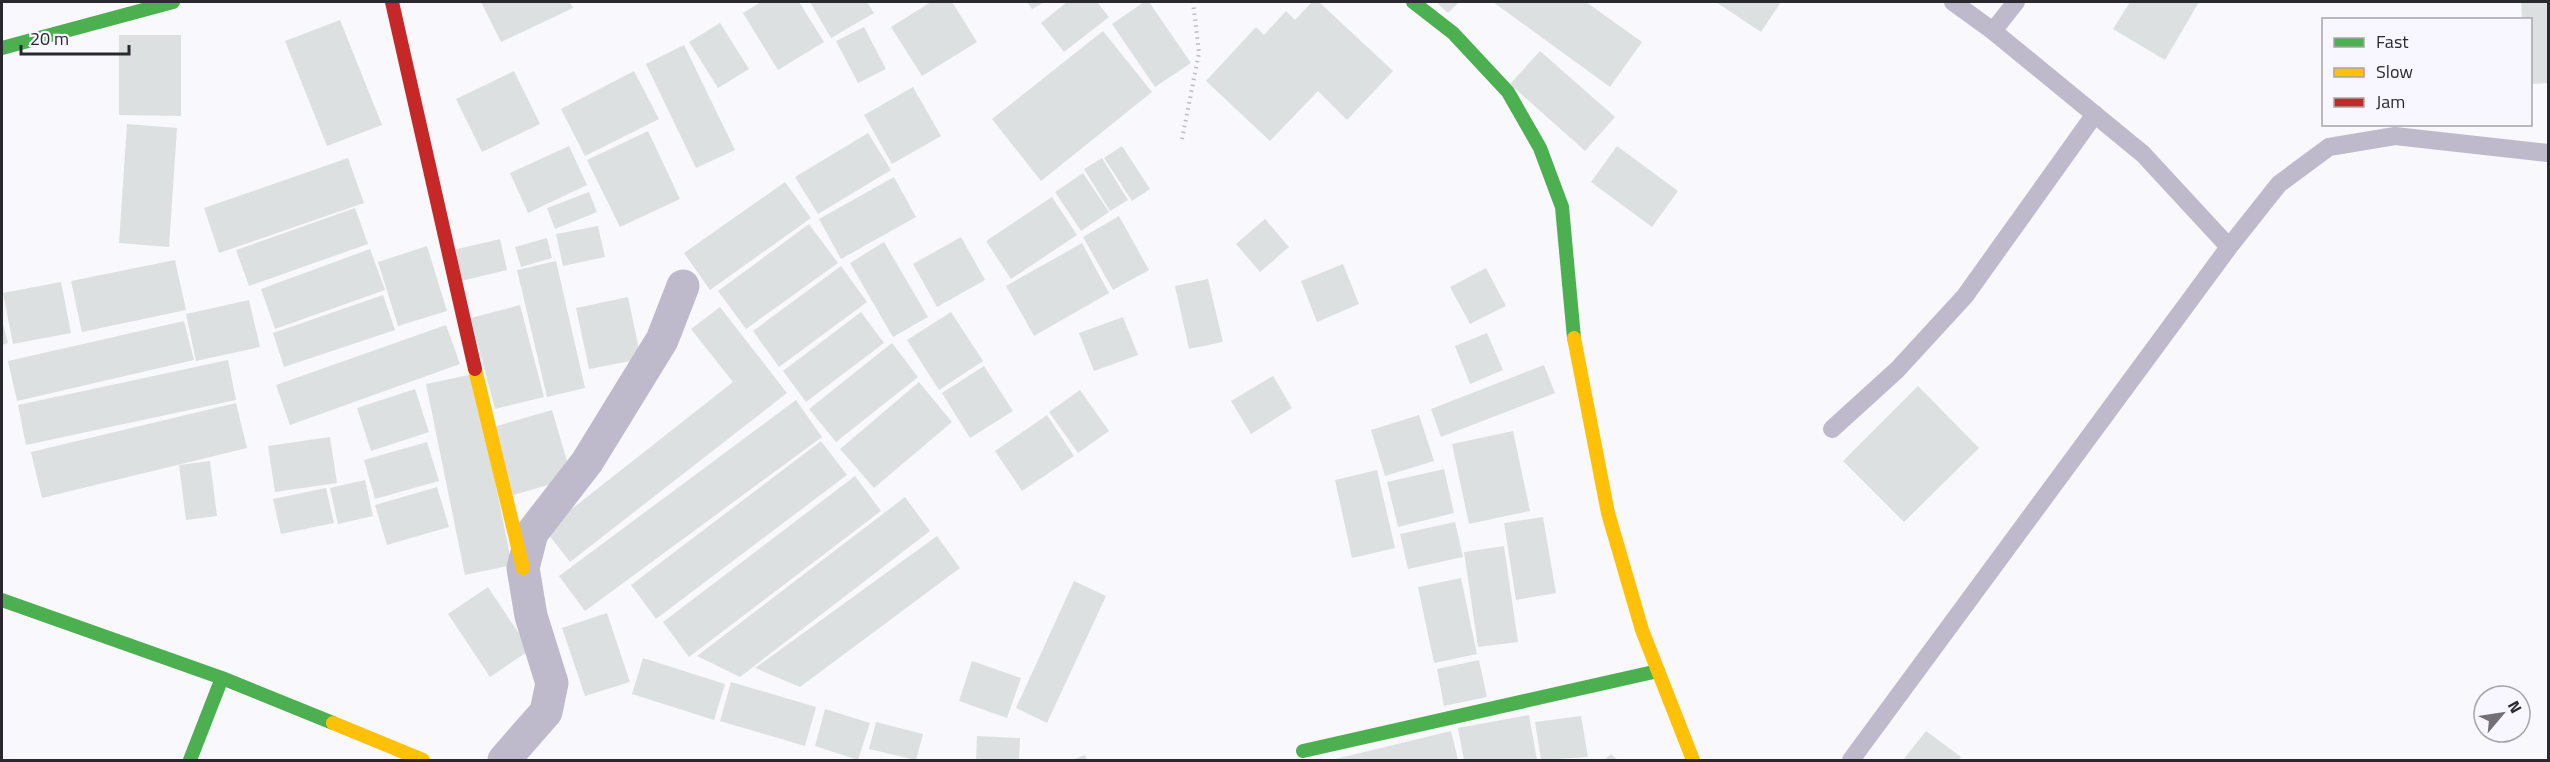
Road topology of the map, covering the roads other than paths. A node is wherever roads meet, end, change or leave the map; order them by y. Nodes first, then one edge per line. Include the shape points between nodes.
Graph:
1 (173, 2) edge
2 (393, 2) edge
3 (1413, 2) edge
4 (1953, 2) edge
5 (2016, 2) edge
6 (1993, 31) junction
7 (2, 48) edge
8 (2095, 114) junction
9 (2548, 153) edge
10 (2229, 247) junction
11 (683, 286) dead end
12 (1832, 429) dead end
13 (523, 568) junction
14 (2, 600) edge
15 (1658, 671) junction
16 (222, 678) junction
17 (1303, 751) dead end
18 (190, 760) edge
19 (423, 760) edge
20 (504, 760) edge
21 (1693, 760) edge
22 (1851, 760) edge

1 - 7 street
2 - 13 street
3 - 15 street via 1453,33 1508,92 1540,148 1562,207 1575,345 1608,513
4 - 6 lane
5 - 6 lane
6 - 8 lane
8 - 10 lane via 2143,153
8 - 12 lane via 1965,296 1897,370
9 - 10 lane via 2395,136 2329,147 2279,184
10 - 22 lane
11 - 13 street via 662,340 587,462 532,533
13 - 20 street via 531,616 552,683 546,712
14 - 16 street
15 - 17 street
15 - 21 street
16 - 18 street
16 - 19 street

